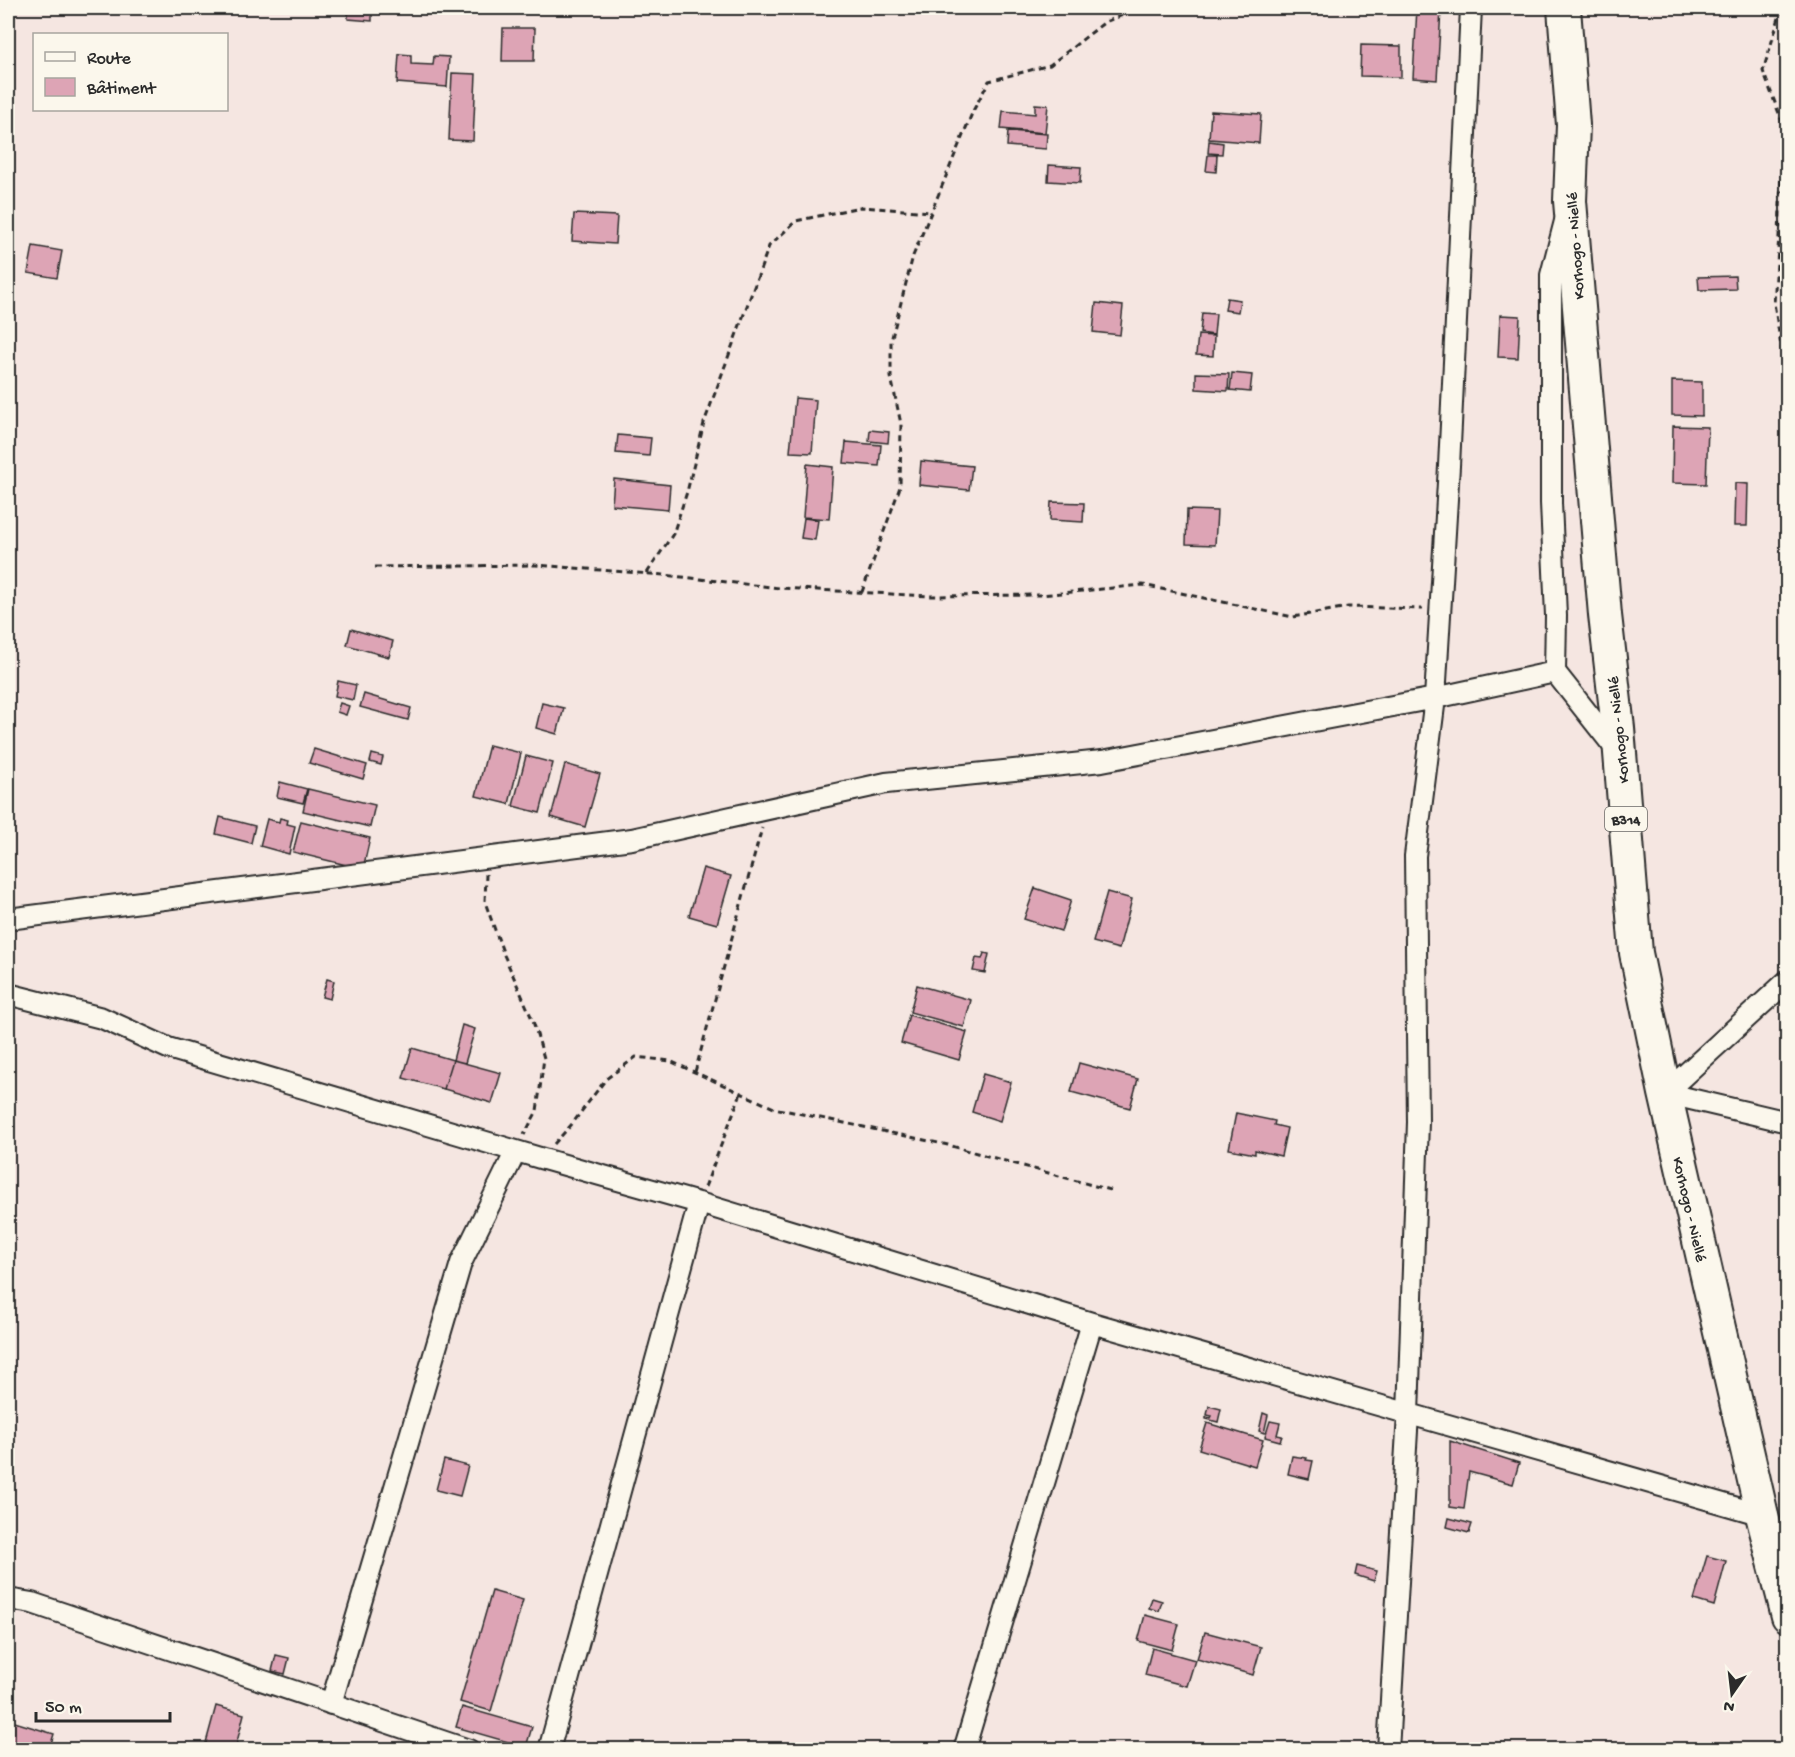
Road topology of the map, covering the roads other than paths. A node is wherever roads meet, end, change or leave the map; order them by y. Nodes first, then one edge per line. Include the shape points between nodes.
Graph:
1 (1471, 8) edge
2 (1564, 8) edge
3 (1570, 201) junction
4 (1555, 672) junction
5 (1435, 698) junction
6 (1620, 755) junction
7 (8, 919) edge
8 (1788, 980) edge
9 (8, 994) edge
10 (1665, 1093) junction
11 (1788, 1122) edge
12 (516, 1151) junction
13 (699, 1203) junction
14 (1092, 1323) junction
15 (1408, 1414) junction
16 (1762, 1515) junction
17 (8, 1599) edge
18 (1788, 1616) edge
19 (331, 1704) junction
20 (469, 1749) edge
21 (549, 1749) edge
22 (964, 1749) edge
23 (1388, 1749) edge

1 - 5 street
2 - 3 main road, Korhogo - Niellé / B314 via 1573,125
3 - 4 street via 1551,275
3 - 6 main road, Korhogo - Niellé / B314
4 - 5 street
4 - 6 street
5 - 7 street via 1102,760 886,783 632,839
5 - 15 street via 1415,856 1418,1122
6 - 10 main road, Korhogo - Niellé / B314 via 1636,953
8 - 10 street
9 - 12 street via 102,1018 168,1048
10 - 11 street
10 - 16 main road, Korhogo - Niellé / B314
12 - 13 street
12 - 19 street via 461,1263
13 - 14 street
13 - 21 street
14 - 15 street
14 - 22 street
15 - 16 street
15 - 23 street
16 - 18 main road, Korhogo - Niellé / B314
17 - 19 street via 32,1603
19 - 20 street

